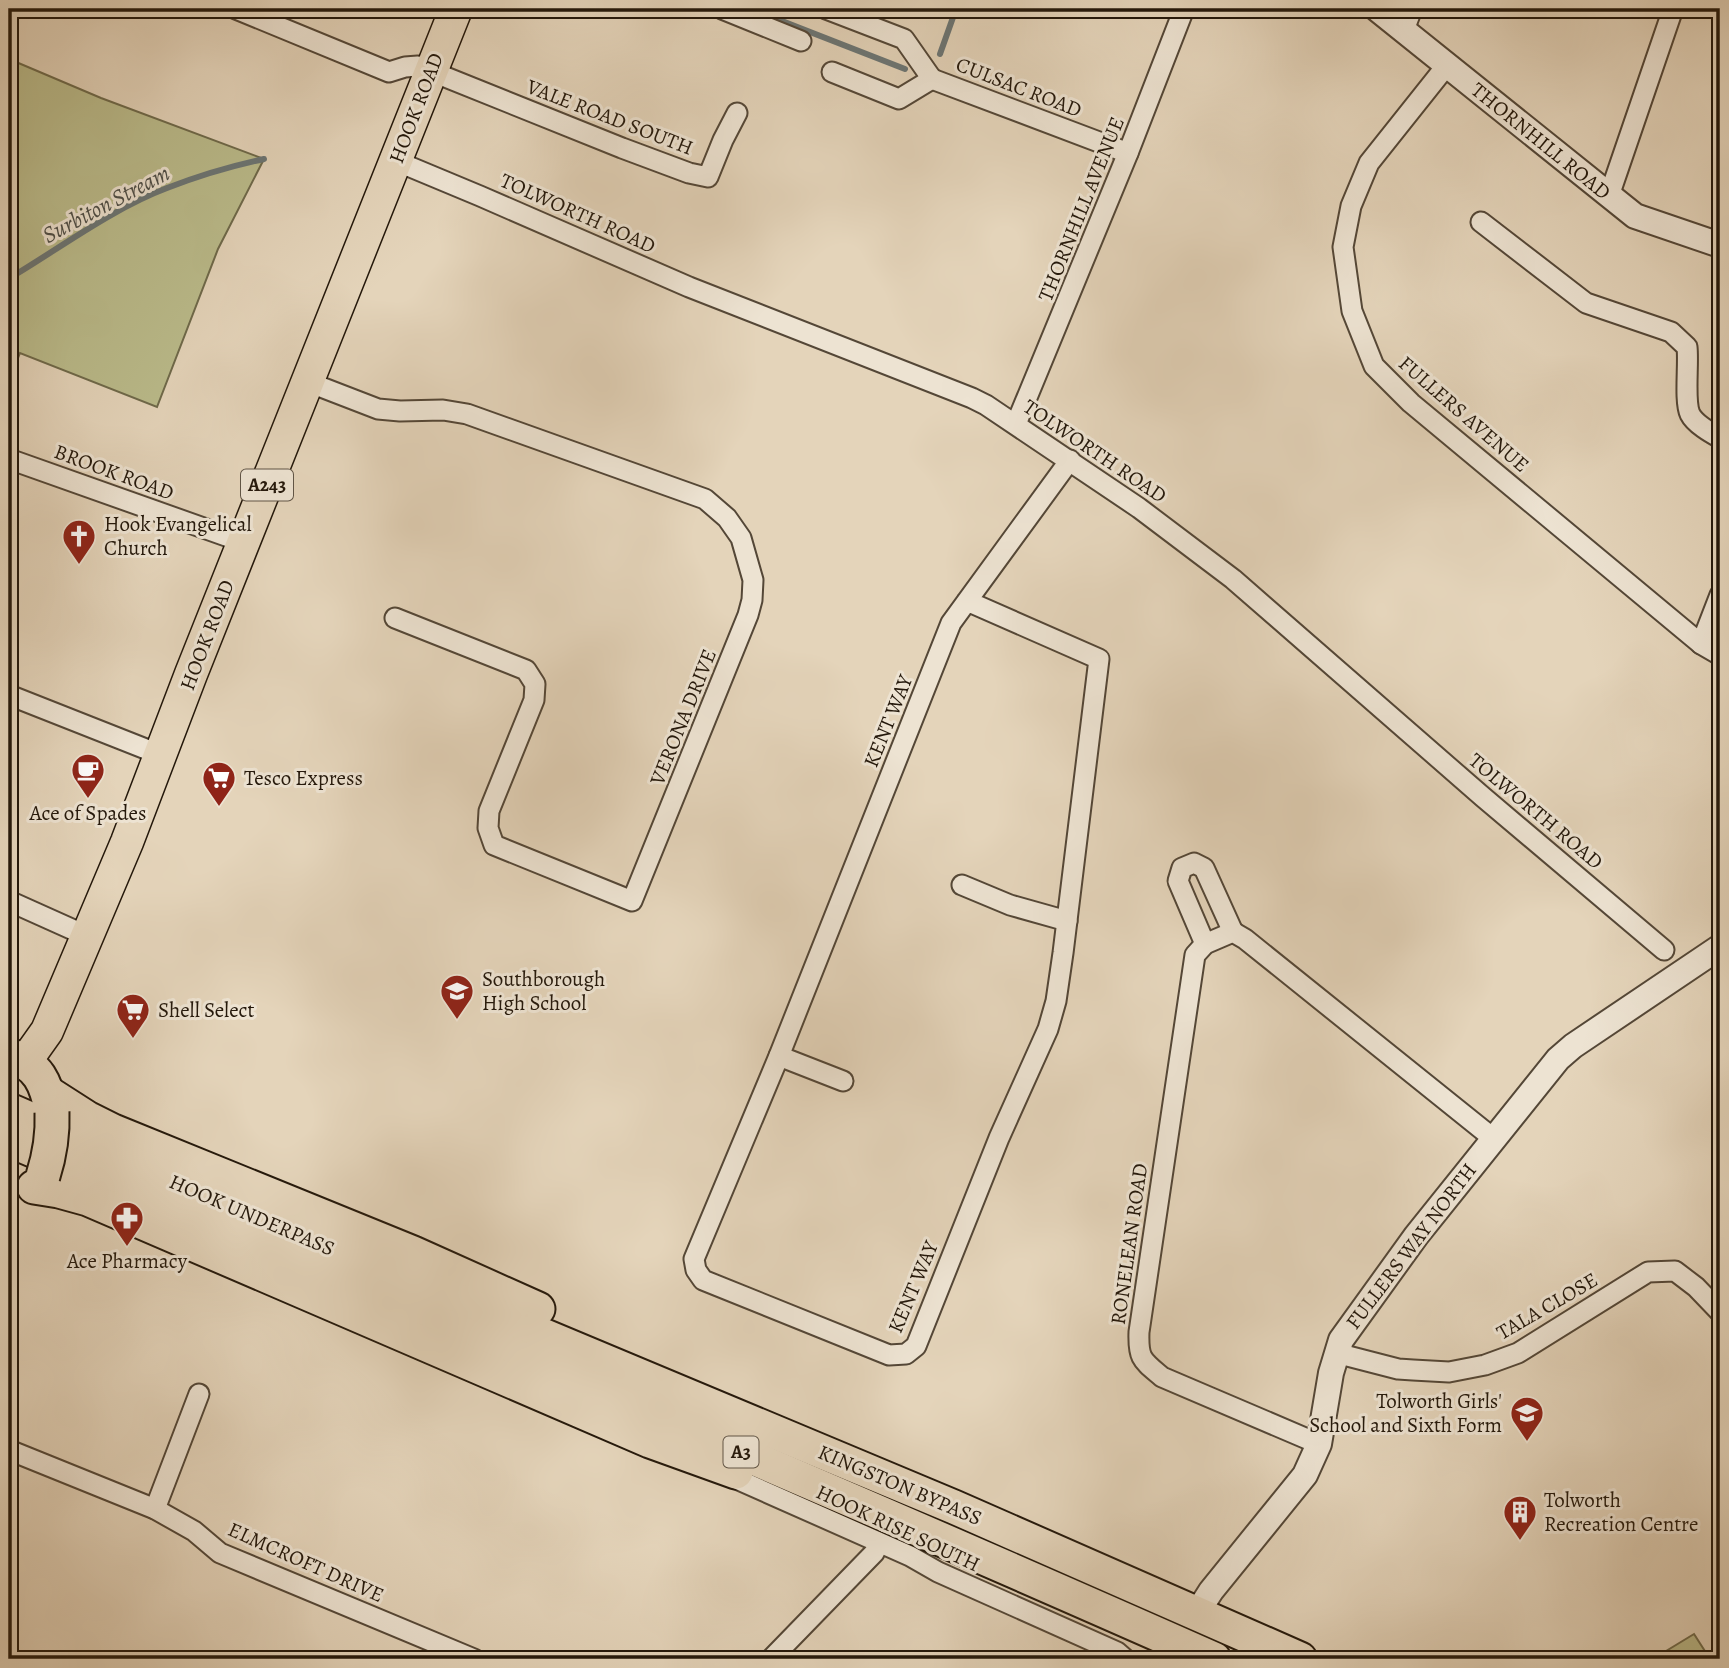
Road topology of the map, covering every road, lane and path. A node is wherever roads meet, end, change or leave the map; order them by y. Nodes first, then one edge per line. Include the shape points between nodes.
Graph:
1 (236, 9) edge
2 (456, 9) edge
3 (722, 9) edge
4 (826, 9) edge
5 (1184, 9) edge
6 (1377, 9) edge
7 (1673, 9) edge
8 (1408, 19) edge
9 (802, 41) dead end
10 (1447, 65) junction
11 (430, 72) junction
12 (832, 72) dead end
13 (932, 79) junction
14 (737, 113) dead end
15 (1128, 153) junction
16 (396, 161) junction
17 (1609, 196) junction
18 (1481, 222) dead end
19 (1720, 245) edge
20 (308, 382) junction
21 (1016, 424) junction
22 (1720, 438) edge
23 (9, 459) edge
24 (1070, 460) junction
25 (243, 542) junction
26 (1720, 595) edge
27 (967, 601) junction
28 (395, 618) dead end
29 (1700, 643) junction
30 (1720, 655) edge
31 (9, 695) edge
32 (161, 755) junction
33 (962, 885) dead end
34 (9, 901) edge
35 (1067, 921) junction
36 (1233, 932) junction
37 (87, 936) junction
38 (1205, 944) junction
39 (1720, 947) edge
40 (1664, 950) dead end
41 (779, 1056) junction
42 (17, 1058) edge
43 (843, 1081) dead end
44 (50, 1102) junction
45 (9, 1110) edge
46 (1494, 1139) junction
47 (9, 1140) edge
48 (28, 1187) edge
49 (1720, 1312) edge
50 (496, 1316) joint
51 (460, 1332) joint
52 (1336, 1353) junction
53 (199, 1394) dead end
54 (650, 1441) junction
55 (1319, 1444) junction
56 (9, 1450) edge
57 (940, 1501) junction
58 (155, 1509) junction
59 (879, 1543) junction
60 (1021, 1575) junction
61 (1198, 1613) junction
62 (474, 1659) edge
63 (771, 1659) edge
64 (1125, 1659) edge
65 (1214, 1659) edge
66 (1300, 1659) edge

1 - 11 street via 389,72 418,66
2 - 11 main road, HOOK ROAD / A243
3 - 9 street
4 - 13 street via 904,39
5 - 15 street, THORNHILL AVENUE
6 - 8 street, THORNHILL ROAD
7 - 17 street
8 - 10 street, THORNHILL ROAD
10 - 17 street, THORNHILL ROAD
10 - 29 street, FULLERS AVENUE via 1369,163 1351,206 1343,247 1350,298 1374,366 1411,403
11 - 14 street, VALE ROAD SOUTH via 708,177
11 - 16 main road, HOOK ROAD / A243
12 - 13 street via 899,99
13 - 15 street, CULSAC ROAD
15 - 21 street, THORNHILL AVENUE
16 - 20 main road, HOOK ROAD / A243
16 - 21 street, TOLWORTH ROAD via 689,287 972,398
17 - 19 street, THORNHILL ROAD via 1635,216
18 - 22 street via 1586,303 1671,332 1687,347 1690,414
20 - 25 main road, HOOK ROAD / A243
20 - 28 street, VERONA DRIVE via 378,409 467,414 692,494 727,518 741,538 753,580 748,615 632,901 494,845 489,811 534,700 535,684 526,670
21 - 24 street, TOLWORTH ROAD
23 - 25 street, BROOK ROAD
24 - 27 street, KENT WAY
24 - 40 street, TOLWORTH ROAD via 1233,579
25 - 32 main road, HOOK ROAD / A243
26 - 29 street
27 - 35 street, KENT WAY via 1099,659
27 - 41 street, KENT WAY via 951,623
29 - 30 street, FULLERS AVENUE
31 - 32 street
32 - 37 main road, HOOK ROAD / A243
33 - 35 street
34 - 37 street
35 - 41 street, KENT WAY via 1048,1029 916,1346 906,1354 889,1355 703,1280 696,1270 694,1259
36 - 38 street
36 - 38 street via 1204,868 1194,863 1182,868 1178,881
36 - 46 street
37 - 42 main road, HOOK ROAD / A243 via 47,1031
38 - 55 street, RONELEAN ROAD via 1195,955 1138,1349 1162,1377
39 - 46 street, FULLERS WAY NORTH via 1563,1054
41 - 43 street
42 - 44 highway, A243 via 37,1071
44 - 48 highway, bridge via 50,1154
44 - 57 highway via 413,1253 680,1373
45 - 50 highway, HOOK UNDERPASS / A3
46 - 52 street, FULLERS WAY NORTH via 1416,1236 1340,1340
47 - 51 highway, HOOK UNDERPASS / A3
48 - 54 highway via 100,1204
49 - 52 street, TALA CLOSE via 1675,1271 1648,1272 1518,1353 1485,1365 1449,1372 1413,1370
50 - 57 highway, KINGSTON BYPASS / A3
51 - 60 highway, KINGSTON BYPASS / A3
52 - 55 street, FULLERS WAY NORTH
53 - 58 street
54 - 59 street, HOOK RISE SOUTH
54 - 60 highway
55 - 61 street, FULLERS WAY NORTH via 1305,1475
56 - 58 street, ELMCROFT DRIVE
57 - 61 highway, KINGSTON BYPASS / A3
58 - 62 street, ELMCROFT DRIVE via 194,1531 220,1553
59 - 63 street
59 - 64 street, HOOK RISE SOUTH
60 - 65 highway, KINGSTON BYPASS / A3
61 - 66 highway, KINGSTON BYPASS / A3

